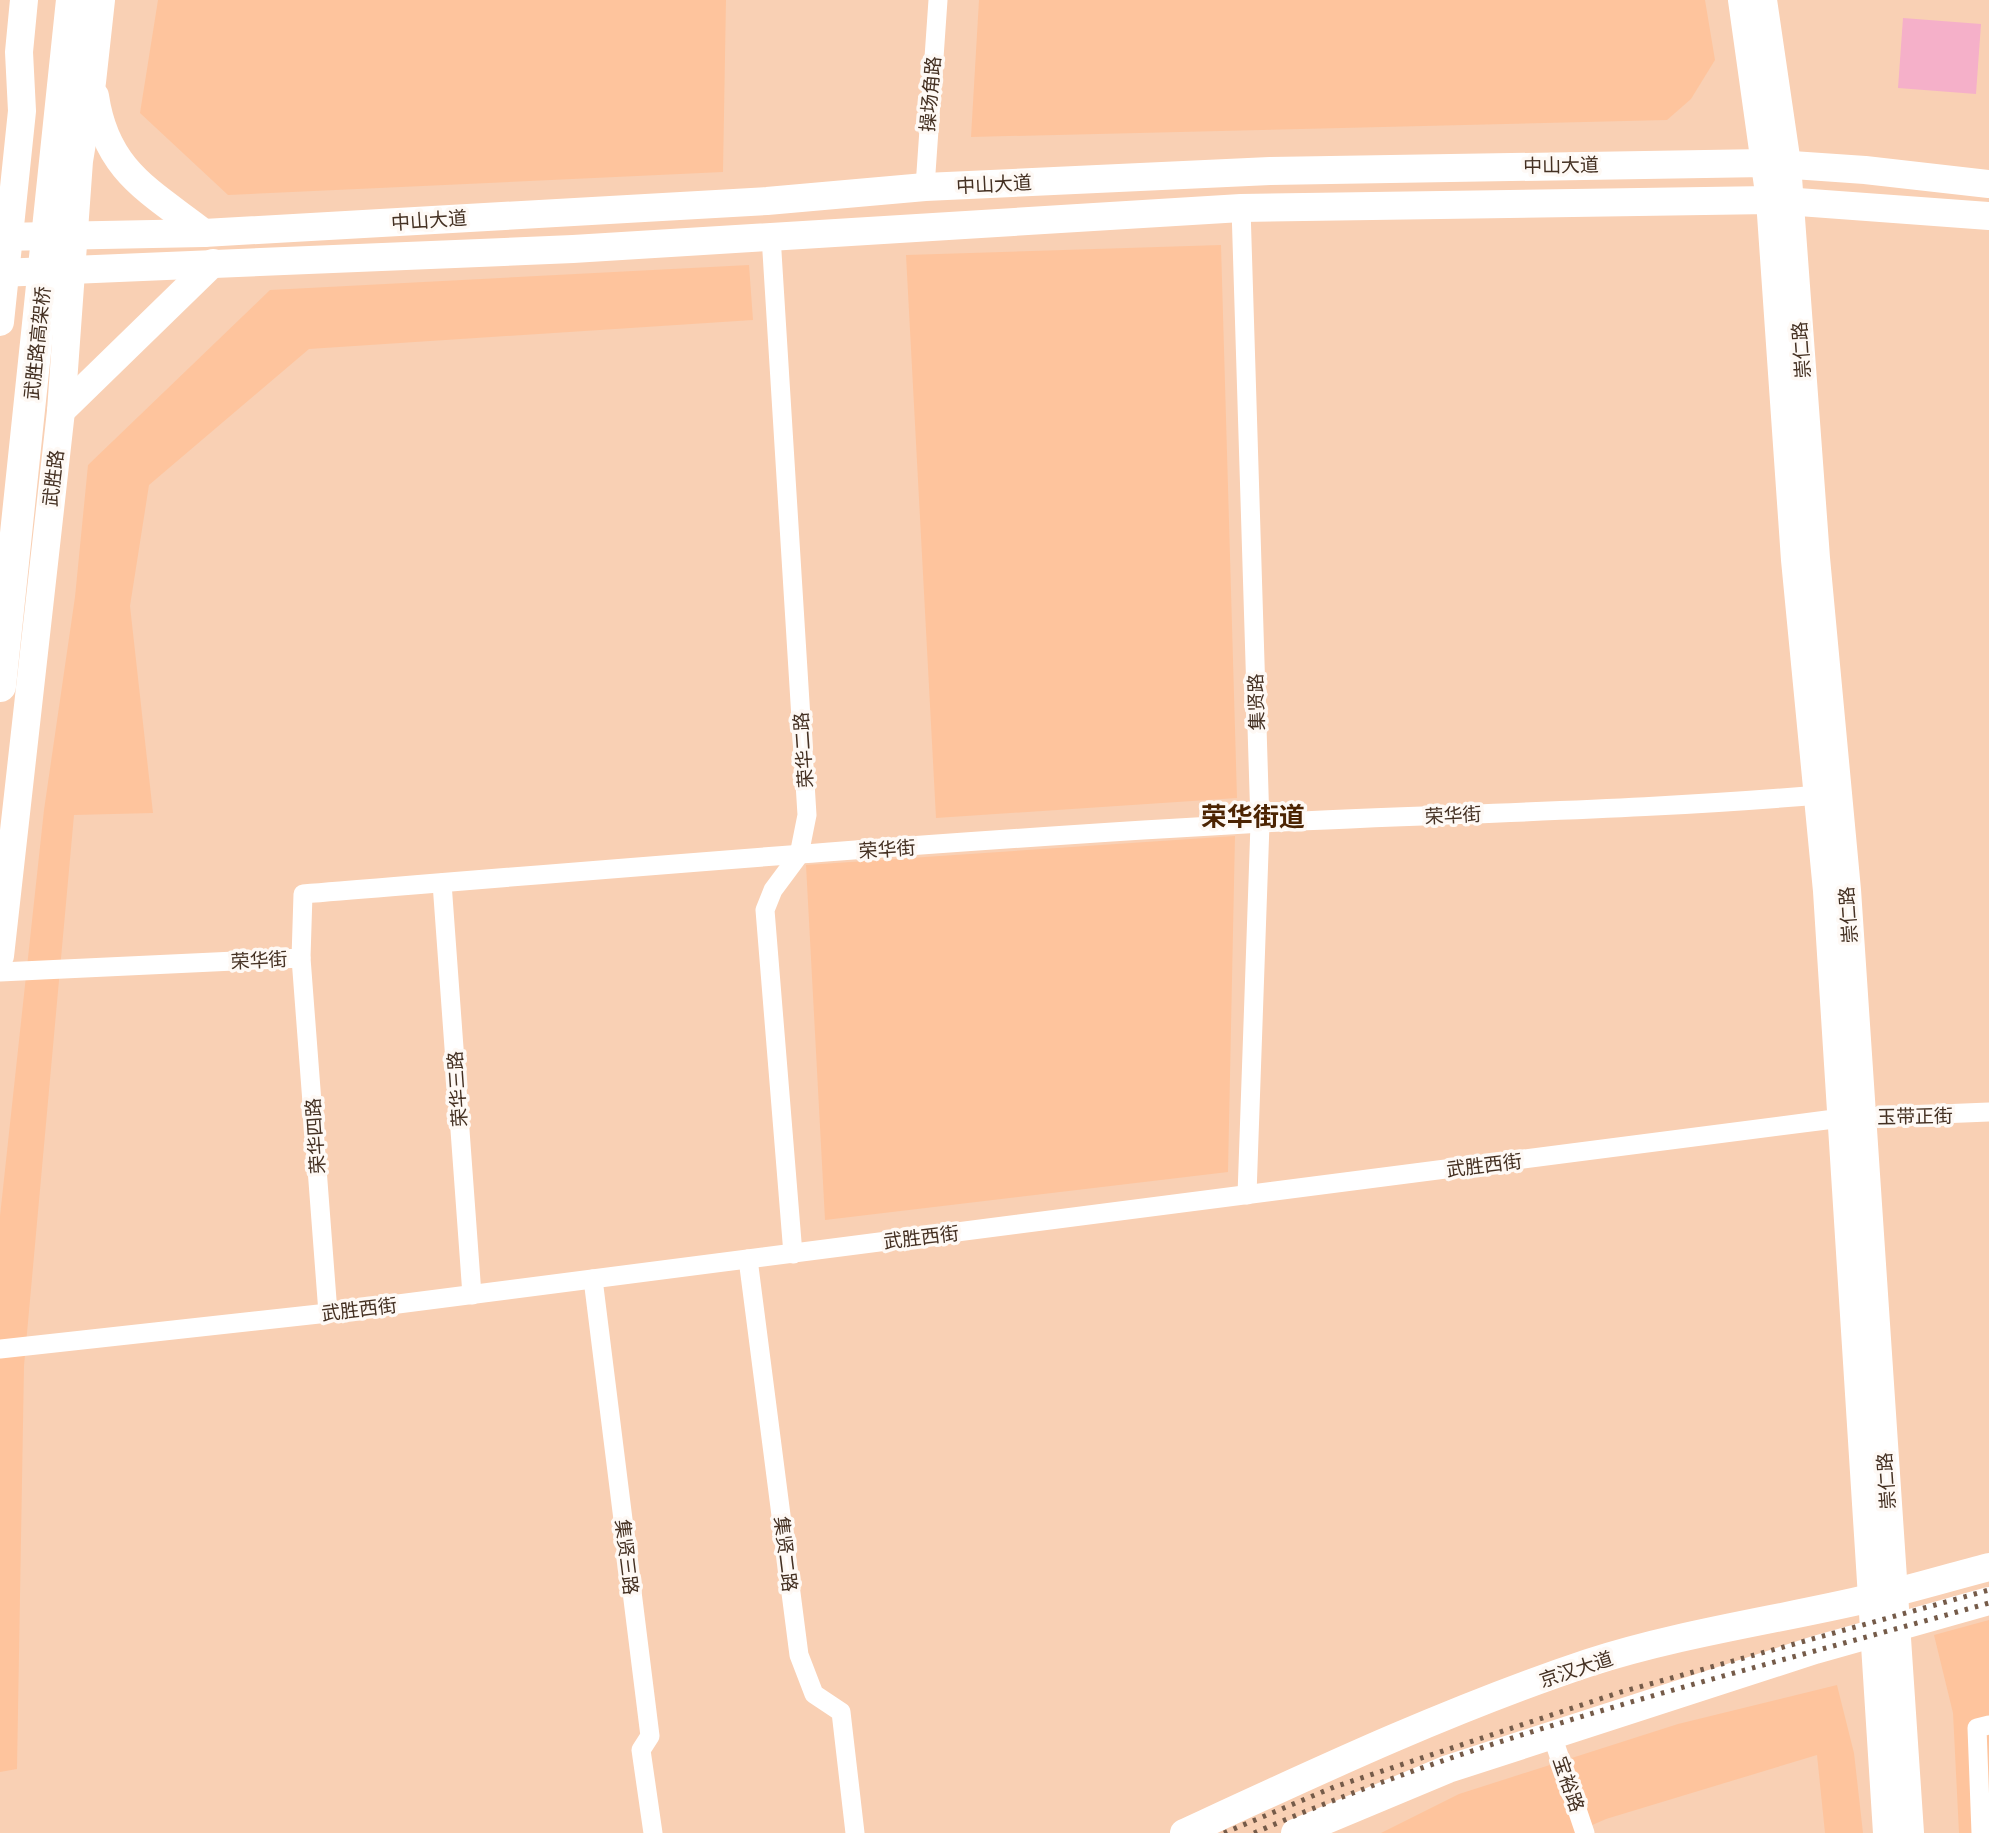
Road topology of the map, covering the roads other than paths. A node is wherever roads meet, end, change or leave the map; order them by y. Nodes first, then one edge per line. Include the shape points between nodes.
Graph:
1 (24, 0) edge
2 (50, 0) edge
3 (72, 0) edge
4 (101, 0) edge
5 (938, 0) edge
6 (1742, 0) edge
7 (1763, 0) edge
8 (19, 52) junction
9 (92, 82) junction
10 (0, 112) edge
11 (1776, 163) junction
12 (1989, 184) edge
13 (925, 187) junction
14 (1780, 200) junction
15 (1241, 208) junction
16 (1989, 216) edge
17 (204, 233) junction
18 (74, 235) junction
19 (771, 236) junction
20 (4, 237) edge
21 (213, 263) junction
22 (71, 270) junction
23 (3, 272) edge
24 (0, 322) edge
25 (61, 411) junction
26 (0, 495) edge
27 (0, 686) edge
28 (1828, 794) junction
29 (1260, 824) junction
30 (799, 855) junction
31 (442, 883) junction
32 (0, 956) edge
33 (301, 958) junction
34 (0, 972) edge
35 (1989, 1112) edge
36 (1852, 1118) junction
37 (1247, 1195) junction
38 (793, 1254) junction
39 (748, 1259) junction
40 (593, 1279) junction
41 (472, 1294) junction
42 (328, 1314) junction
43 (0, 1349) edge
44 (1989, 1567) edge
45 (1882, 1595) junction
46 (1989, 1601) edge
47 (1885, 1629) junction
48 (1989, 1725) edge
49 (1552, 1735) junction
50 (653, 1833) edge
51 (855, 1833) edge
52 (1184, 1833) edge
53 (1295, 1833) edge
54 (1585, 1833) edge
55 (1887, 1833) edge
56 (1910, 1833) edge
57 (1981, 1833) edge

1 - 8 main road
2 - 26 main road, 武胜路高架桥
3 - 27 main road, 武胜路高架桥
4 - 9 main road, 武胜路
5 - 13 street, 操场角路
6 - 11 main road, 崇仁路
7 - 11 main road, 崇仁路
8 - 10 main road
8 - 20 main road via 22,111
9 - 17 main road via 99,121 126,172
9 - 18 main road, 武胜路 via 79,161
11 - 12 main road, 中山大道
11 - 13 main road, 中山大道 via 1270,171
11 - 14 main road, 崇仁路
13 - 17 main road, 中山大道 via 767,201
14 - 15 main road, 中山大道
14 - 16 main road, 中山大道
14 - 28 main road, 崇仁路 via 1796,560
15 - 19 main road, 中山大道
15 - 29 street, 集贤路
17 - 18 main road, 中山大道
18 - 20 main road, 中山大道
18 - 22 main road, 武胜路
19 - 21 main road, 中山大道
19 - 30 street, 荣华二路 via 807,815
20 - 23 main road
21 - 22 main road, 中山大道
21 - 25 main road
22 - 23 main road, 中山大道
22 - 25 main road, 武胜路
23 - 24 main road
25 - 32 main road, 武胜路
28 - 29 street, 荣华街
28 - 36 main road, 崇仁路
29 - 30 street, 荣华街
29 - 37 street, 集贤路
30 - 31 street, 荣华街
30 - 38 street, 荣华二路 via 773,890 765,910
31 - 33 street, 荣华街 via 303,894
31 - 41 street, 荣华三路
33 - 34 street, 荣华街
33 - 42 street, 荣华四路
35 - 36 street, 玉带正街
36 - 37 street, 武胜西街
36 - 45 main road, 崇仁路
37 - 38 street, 武胜西街
38 - 39 street, 武胜西街
39 - 40 street, 武胜西街
39 - 51 street, 集贤二路 via 799,1655 814,1694 841,1712
40 - 41 street, 武胜西街
40 - 50 street, 集贤三路 via 650,1736 641,1750
41 - 42 street, 武胜西街
42 - 43 street, 武胜西街
44 - 45 main road, 京汉大道
45 - 47 main road, 崇仁路
45 - 52 main road, 京汉大道 via 1742,1623 1590,1663 1504,1693 1333,1764
46 - 47 main road
47 - 49 main road
47 - 55 main road, 崇仁路
47 - 56 main road, 崇仁路
48 - 57 street via 1977,1728
49 - 53 main road via 1448,1769
49 - 54 street, 宝裕路

